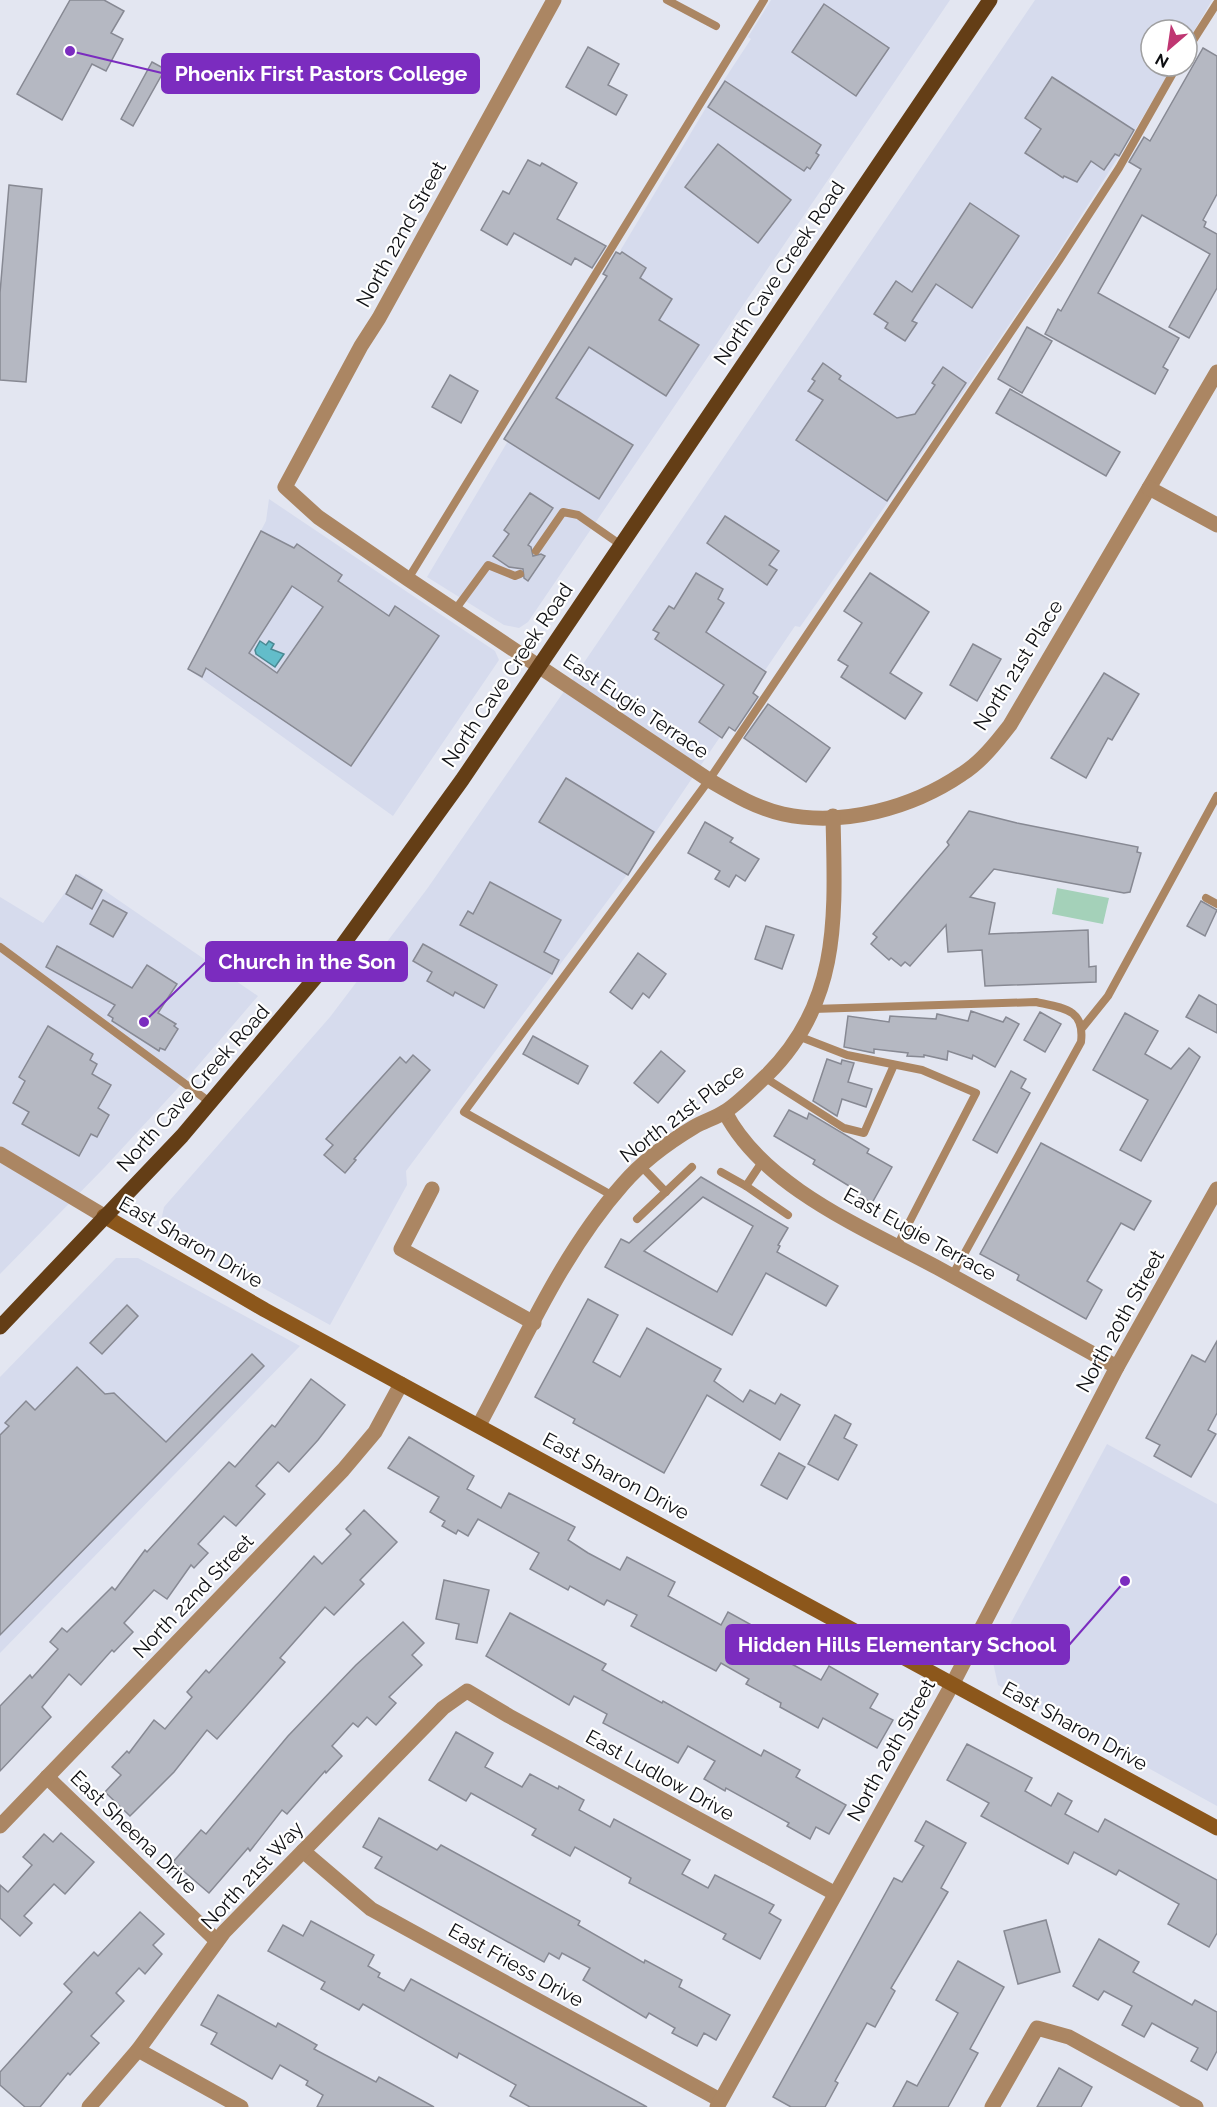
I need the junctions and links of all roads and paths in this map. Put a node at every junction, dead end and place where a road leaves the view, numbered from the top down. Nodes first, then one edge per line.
1 (554, 0) edge
2 (667, 0) edge
3 (764, 0) edge
4 (990, 0) edge
5 (1217, 3) edge
6 (716, 26) dead end
7 (1199, 31) edge
8 (1170, 78) edge
9 (1217, 372) edge
10 (285, 487) joint
11 (1149, 488) junction
12 (1217, 525) edge
13 (621, 545) junction
14 (536, 551) dead end
15 (520, 574) dead end
16 (408, 579) junction
17 (455, 610) junction
18 (539, 665) junction
19 (709, 780) junction
20 (1217, 796) edge
21 (833, 816) junction
22 (1206, 898) dead end
23 (1217, 904) edge
24 (0, 947) edge
25 (813, 1009) junction
26 (1083, 1027) junction
27 (798, 1036) junction
28 (894, 1065) junction
29 (764, 1077) junction
30 (211, 1103) junction
31 (725, 1112) junction
32 (0, 1154) edge
33 (762, 1162) junction
34 (642, 1167) junction
35 (692, 1167) dead end
36 (721, 1172) dead end
37 (746, 1186) junction
38 (432, 1189) dead end
39 (1217, 1189) edge
40 (666, 1192) junction
41 (613, 1196) junction
42 (788, 1215) dead end
43 (104, 1216) junction
44 (637, 1219) dead end
45 (897, 1246) junction
46 (952, 1276) junction
47 (534, 1323) junction
48 (0, 1327) edge
49 (1117, 1367) junction
50 (401, 1384) junction
51 (478, 1425) junction
52 (953, 1683) junction
53 (467, 1691) joint
54 (47, 1777) junction
55 (0, 1826) edge
56 (1217, 1828) edge
57 (303, 1851) junction
58 (834, 1893) junction
59 (218, 1941) junction
60 (138, 2050) junction
61 (718, 2103) edge
62 (89, 2107) edge
63 (241, 2107) edge
64 (992, 2107) edge
65 (1196, 2107) edge

1 - 10 street, North 22nd Street
2 - 6 lane
3 - 16 lane
4 - 13 main road, North Cave Creek Road
5 - 7 lane
8 - 19 lane
9 - 11 street, North 21st Place
10 - 16 street, East Eugie Terrace
11 - 12 street
11 - 21 street, North 21st Place
13 - 14 lane
13 - 18 main road, North Cave Creek Road
15 - 17 lane
16 - 17 street, East Eugie Terrace
17 - 18 street, East Eugie Terrace
18 - 19 street, East Eugie Terrace
18 - 30 main road, North Cave Creek Road
19 - 21 street, East Eugie Terrace
19 - 41 lane
20 - 26 lane
21 - 25 street, North 21st Place
22 - 23 lane
24 - 30 lane
25 - 26 lane
25 - 27 street, North 21st Place
26 - 46 lane
27 - 28 lane
27 - 29 street, North 21st Place
28 - 29 lane
28 - 45 lane
29 - 31 street, North 21st Place
30 - 43 main road, North Cave Creek Road
31 - 33 street, East Eugie Terrace
31 - 34 street, North 21st Place
32 - 43 street, East Sharon Drive
33 - 37 lane
33 - 45 street, East Eugie Terrace
34 - 40 lane
34 - 41 street, North 21st Place
35 - 40 lane
36 - 37 lane
37 - 42 lane
38 - 47 street
39 - 49 street, North 20th Street
40 - 44 lane
41 - 47 street, North 21st Place
43 - 48 main road, North Cave Creek Road
43 - 50 street, East Sharon Drive
45 - 46 street, East Eugie Terrace
46 - 49 street, East Eugie Terrace
47 - 51 street, North 21st Place
49 - 52 street, North 20th Street
50 - 51 street, East Sharon Drive
50 - 54 street, North 22nd Street
51 - 52 street, East Sharon Drive
52 - 56 street, East Sharon Drive
52 - 58 street, North 20th Street
53 - 57 street, North 21st Way
53 - 58 street, East Ludlow Drive
54 - 55 street, North 22nd Street
54 - 59 street, East Sheena Drive
57 - 59 street, North 21st Way
57 - 61 street, East Friess Drive
58 - 61 street, North 20th Street
59 - 60 street, North 21st Way
60 - 62 street, North 21st Way
60 - 63 street
64 - 65 street

